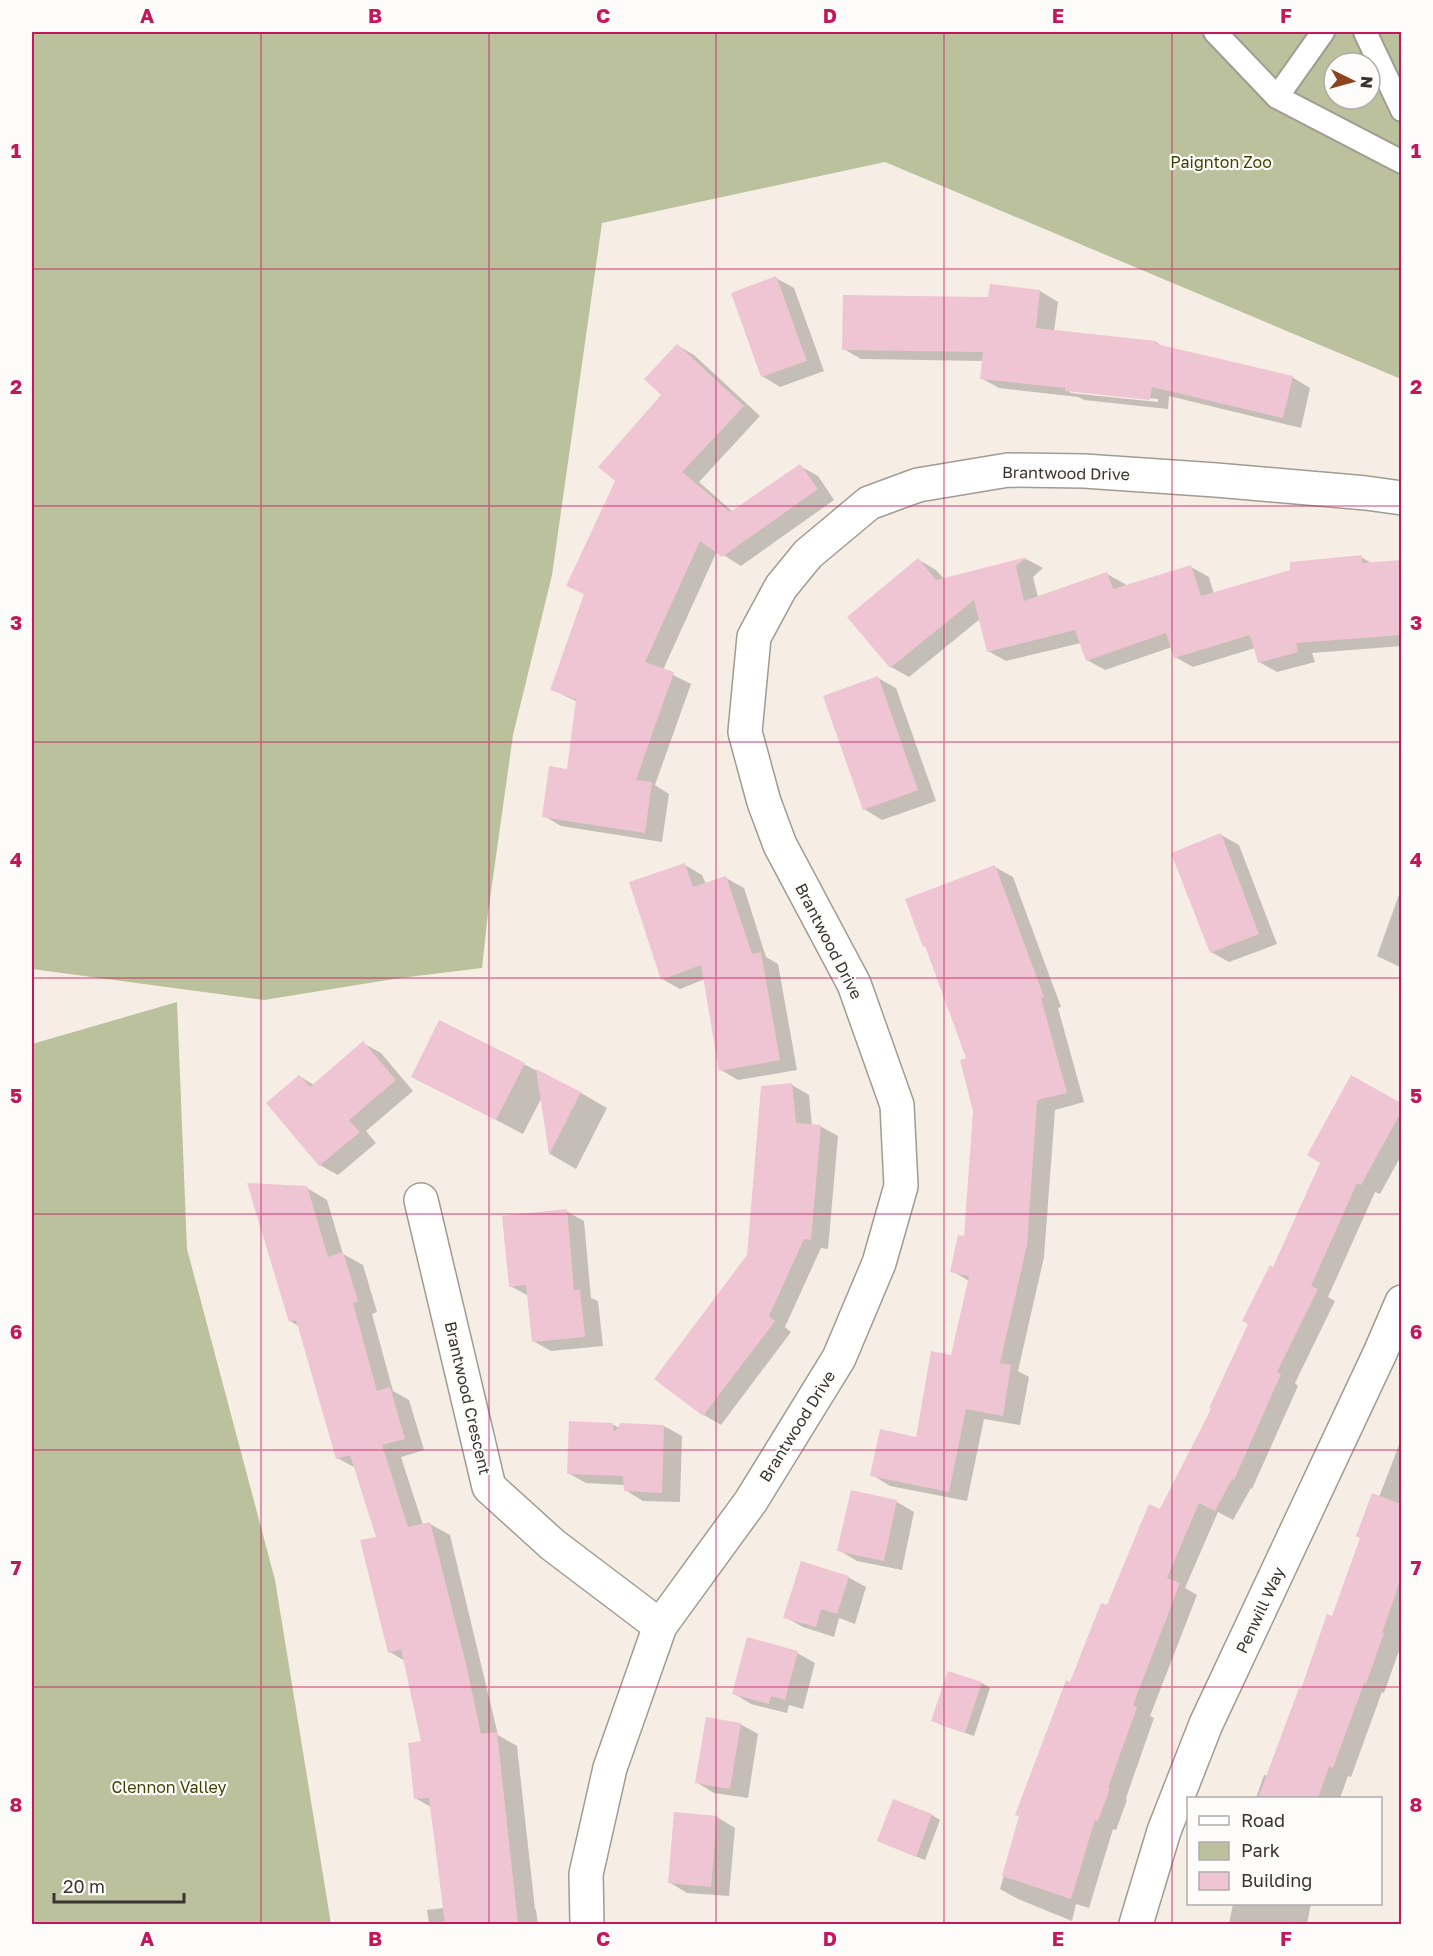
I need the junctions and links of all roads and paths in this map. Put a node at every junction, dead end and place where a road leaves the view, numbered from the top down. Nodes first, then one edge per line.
1 (1215, 32) edge
2 (1323, 32) edge
3 (1365, 32) edge
4 (1277, 97) junction
5 (1401, 110) edge
6 (1401, 162) edge
7 (1401, 498) edge
8 (421, 1200) dead end
9 (1401, 1302) edge
10 (660, 1626) junction
11 (587, 1924) edge
12 (1136, 1924) edge

1 - 4 lane
2 - 4 lane
3 - 5 lane
4 - 6 lane
7 - 10 street, Brantwood Drive
8 - 10 street, Brantwood Crescent
9 - 12 street, Penwill Way
10 - 11 street, Brantwood Drive

